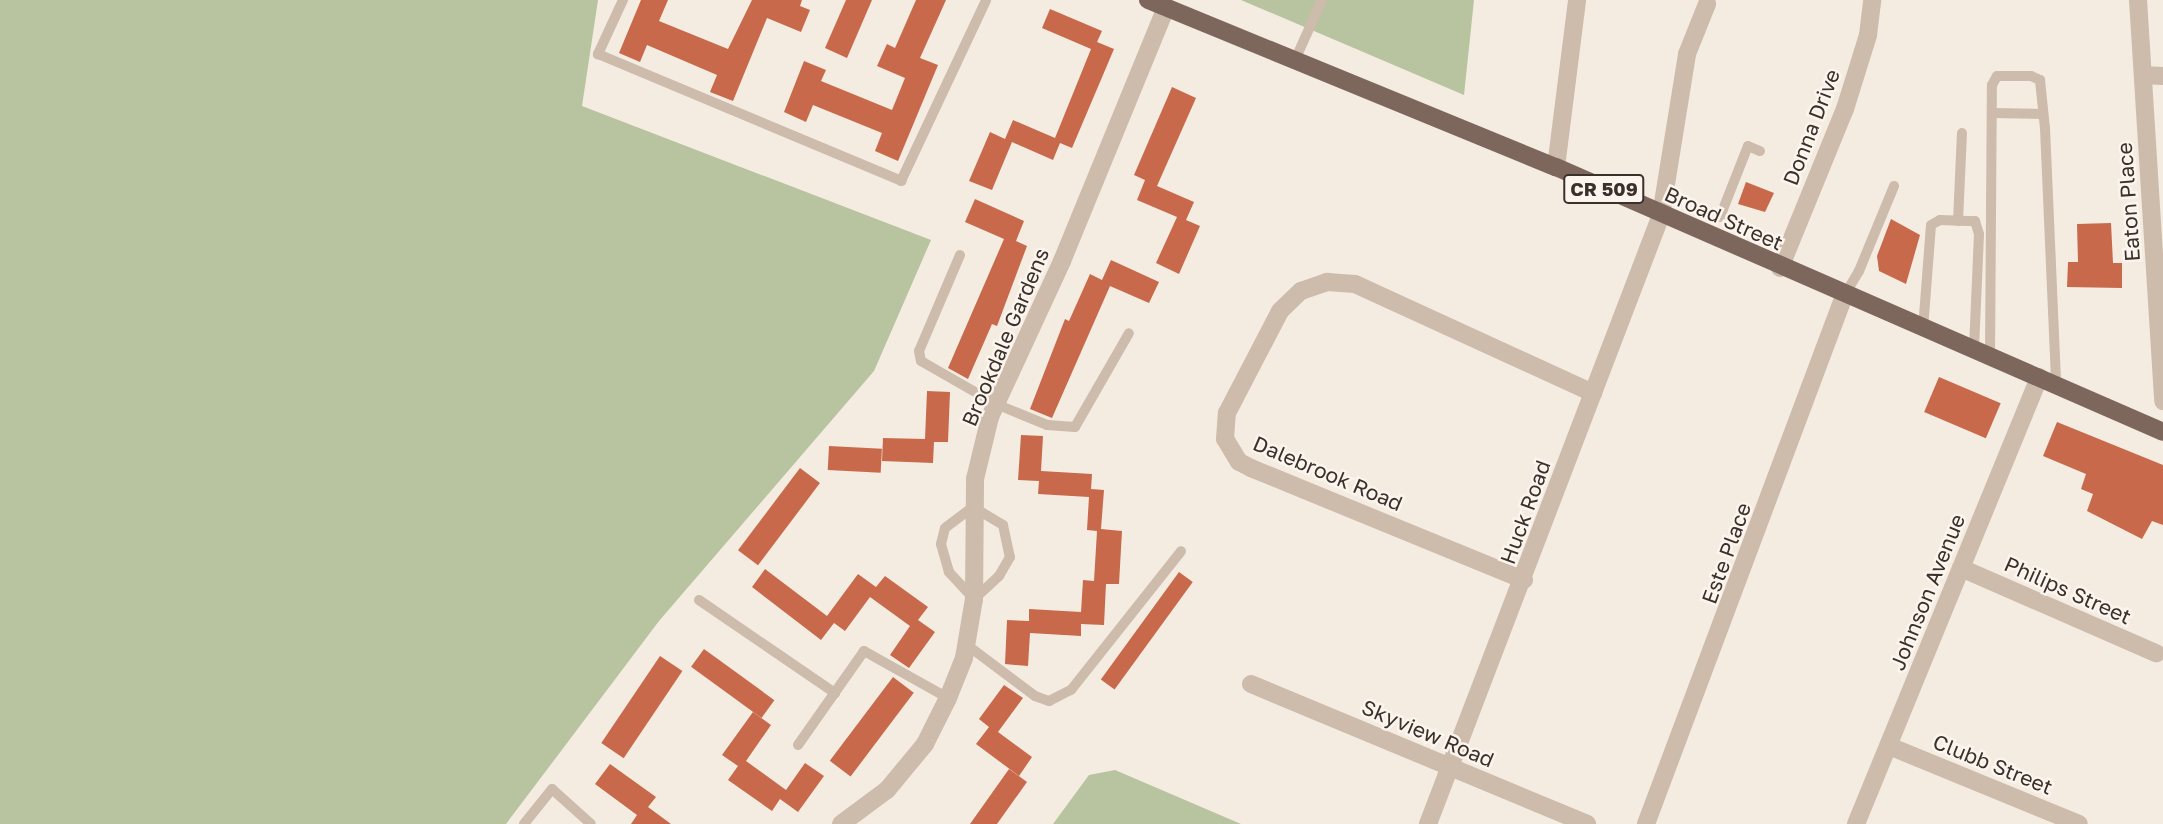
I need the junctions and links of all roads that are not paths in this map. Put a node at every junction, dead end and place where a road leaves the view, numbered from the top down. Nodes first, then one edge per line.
1 (623, 0) edge
2 (986, 0) edge
3 (1148, 0) edge
4 (1322, 0) edge
5 (1577, 0) edge
6 (1872, 0) edge
7 (2138, 0) edge
8 (1707, 4) dead end
9 (1167, 7) junction
10 (1295, 60) junction
11 (2143, 75) junction
12 (2163, 76) edge
13 (1992, 113) junction
14 (2043, 114) junction
15 (1962, 133) dead end
16 (1760, 151) dead end
17 (1556, 167) junction
18 (1894, 186) dead end
19 (1661, 215) junction
20 (1720, 217) dead end
21 (1958, 221) junction
22 (960, 255) dead end
23 (1780, 268) junction
24 (1844, 296) junction
25 (1923, 329) junction
26 (1129, 333) dead end
27 (2161, 351) edge
28 (1982, 354) junction
29 (2039, 377) junction
30 (2056, 385) junction
31 (1593, 393) junction
32 (2163, 401) edge
33 (996, 404) junction
34 (2163, 432) edge
35 (973, 508) junction
36 (1181, 551) dead end
37 (1961, 568) junction
38 (1524, 580) junction
39 (974, 599) junction
40 (699, 600) dead end
41 (967, 645) junction
42 (2156, 653) dead end
43 (1251, 684) dead end
44 (835, 693) junction
45 (948, 698) junction
46 (798, 745) dead end
47 (1889, 746) junction
48 (1450, 767) junction
49 (2075, 823) edge
50 (524, 824) edge
51 (591, 824) edge
52 (841, 824) edge
53 (1428, 824) edge
54 (1587, 824) edge
55 (1646, 824) edge
56 (1856, 824) edge

1 - 2 lane
3 - 9 main road, Broad Street / CR 509
4 - 10 lane
5 - 17 street
6 - 23 street, Donna Drive
7 - 11 street, Eaton Place
8 - 19 street, Huck Road
9 - 10 main road, Broad Street / CR 509
9 - 33 street, Brookdale Gardens
10 - 17 main road, Broad Street / CR 509
11 - 12 street
11 - 27 street, Eaton Place
13 - 14 lane
13 - 14 lane
13 - 28 lane
14 - 30 lane
15 - 21 lane
16 - 20 lane
17 - 19 main road, Broad Street / CR 509
18 - 24 lane
19 - 23 main road, Broad Street / CR 509
19 - 31 street, Huck Road
21 - 25 lane
21 - 28 lane
22 - 33 lane
23 - 24 main road, Broad Street / CR 509
24 - 25 main road, Broad Street / CR 509
24 - 55 street, Este Place
25 - 28 main road, Broad Street / CR 509
26 - 33 lane
27 - 32 street, Eaton Place
28 - 29 main road, Broad Street / CR 509
29 - 30 main road, Broad Street / CR 509
29 - 37 street, Johnson Avenue
30 - 34 main road, Broad Street / CR 509
31 - 38 street, Huck Road
31 - 38 street, Dalebrook Road
33 - 35 street, Brookdale Gardens
35 - 39 street, Brookdale Gardens
35 - 39 lane
35 - 39 lane
36 - 41 lane
37 - 42 street, Philips Street
37 - 47 street, Johnson Avenue
38 - 48 street, Huck Road
39 - 41 street, Brookdale Gardens
40 - 44 lane
41 - 45 street, Brookdale Gardens
43 - 48 street, Skyview Road
44 - 45 lane
44 - 46 lane
45 - 52 street, Brookdale Gardens
47 - 49 street, Clubb Street
47 - 56 street, Johnson Avenue
48 - 53 street, Huck Road
48 - 54 street, Skyview Road
50 - 51 lane

